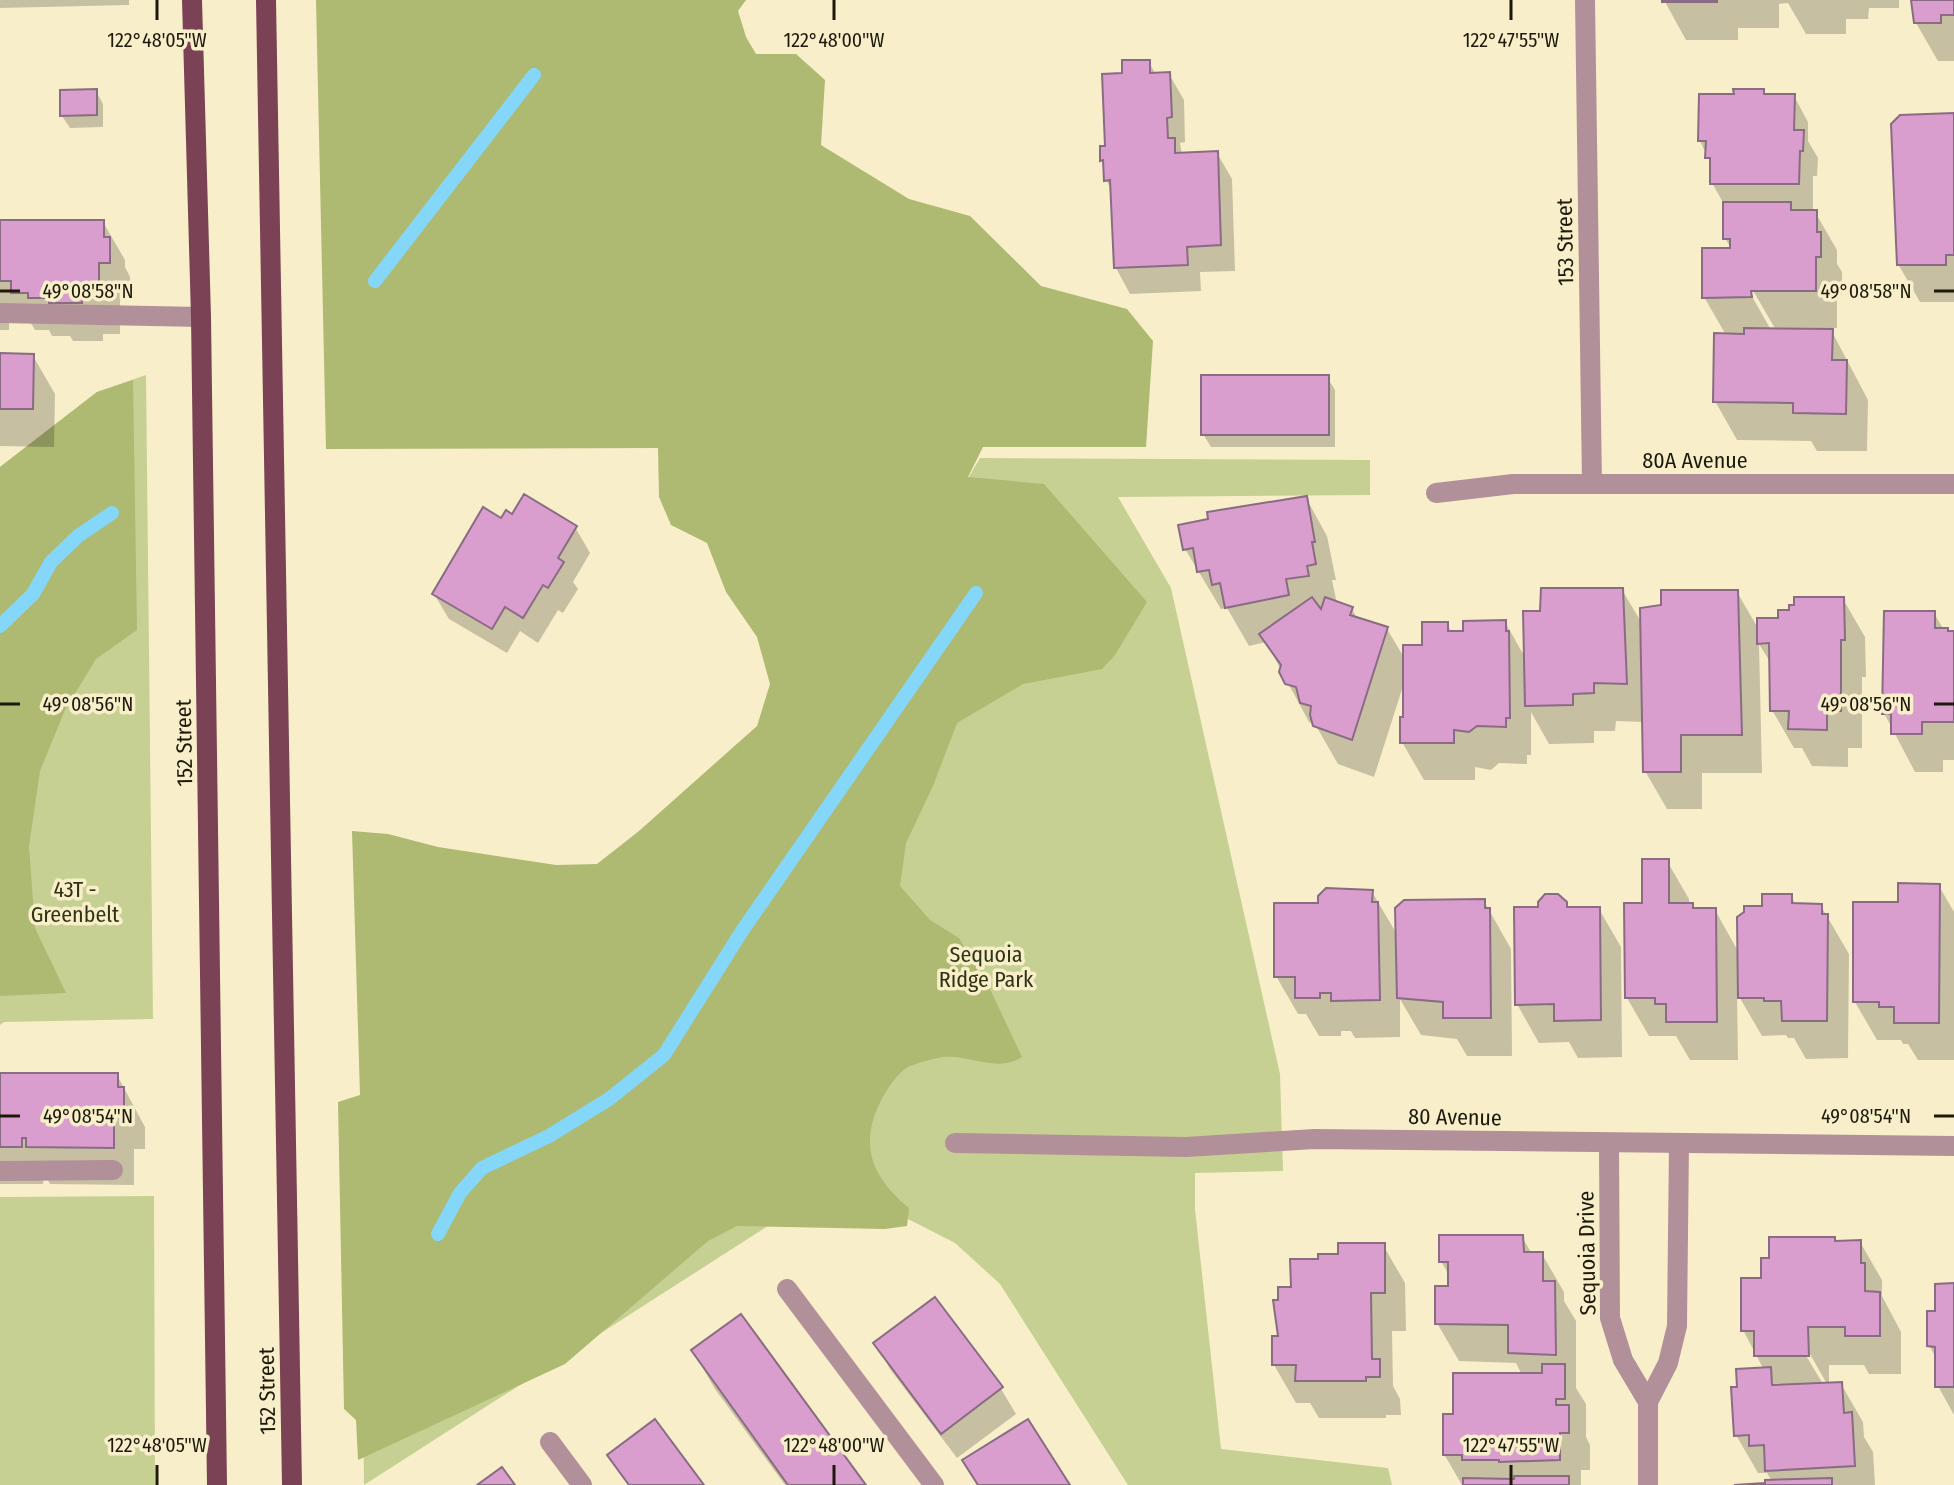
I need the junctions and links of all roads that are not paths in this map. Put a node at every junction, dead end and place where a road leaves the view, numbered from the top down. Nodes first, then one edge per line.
1 (192, 0) edge
2 (266, 0) edge
3 (1585, 0) edge
4 (0, 313) edge
5 (201, 317) junction
6 (1592, 484) junction
7 (1954, 484) edge
8 (1436, 493) dead end
9 (955, 1143) dead end
10 (1609, 1143) junction
11 (1679, 1143) junction
12 (1954, 1146) edge
13 (113, 1170) dead end
14 (0, 1171) edge
15 (787, 1289) dead end
16 (1648, 1402) junction
17 (550, 1442) dead end
18 (217, 1485) edge
19 (292, 1485) edge
20 (582, 1485) edge
21 (934, 1485) edge
22 (1648, 1485) edge

1 - 5 main road, 152 Street
2 - 19 main road, 152 Street
3 - 6 street, 153 Street
4 - 5 street
5 - 18 main road, 152 Street
6 - 7 street, 80A Avenue
6 - 8 street, 80A Avenue
9 - 10 street, 80 Avenue
10 - 11 street, 80 Avenue
10 - 16 street, Sequoia Drive
11 - 12 street, 80 Avenue
11 - 16 street
13 - 14 street
15 - 21 street
16 - 22 street
17 - 20 street

